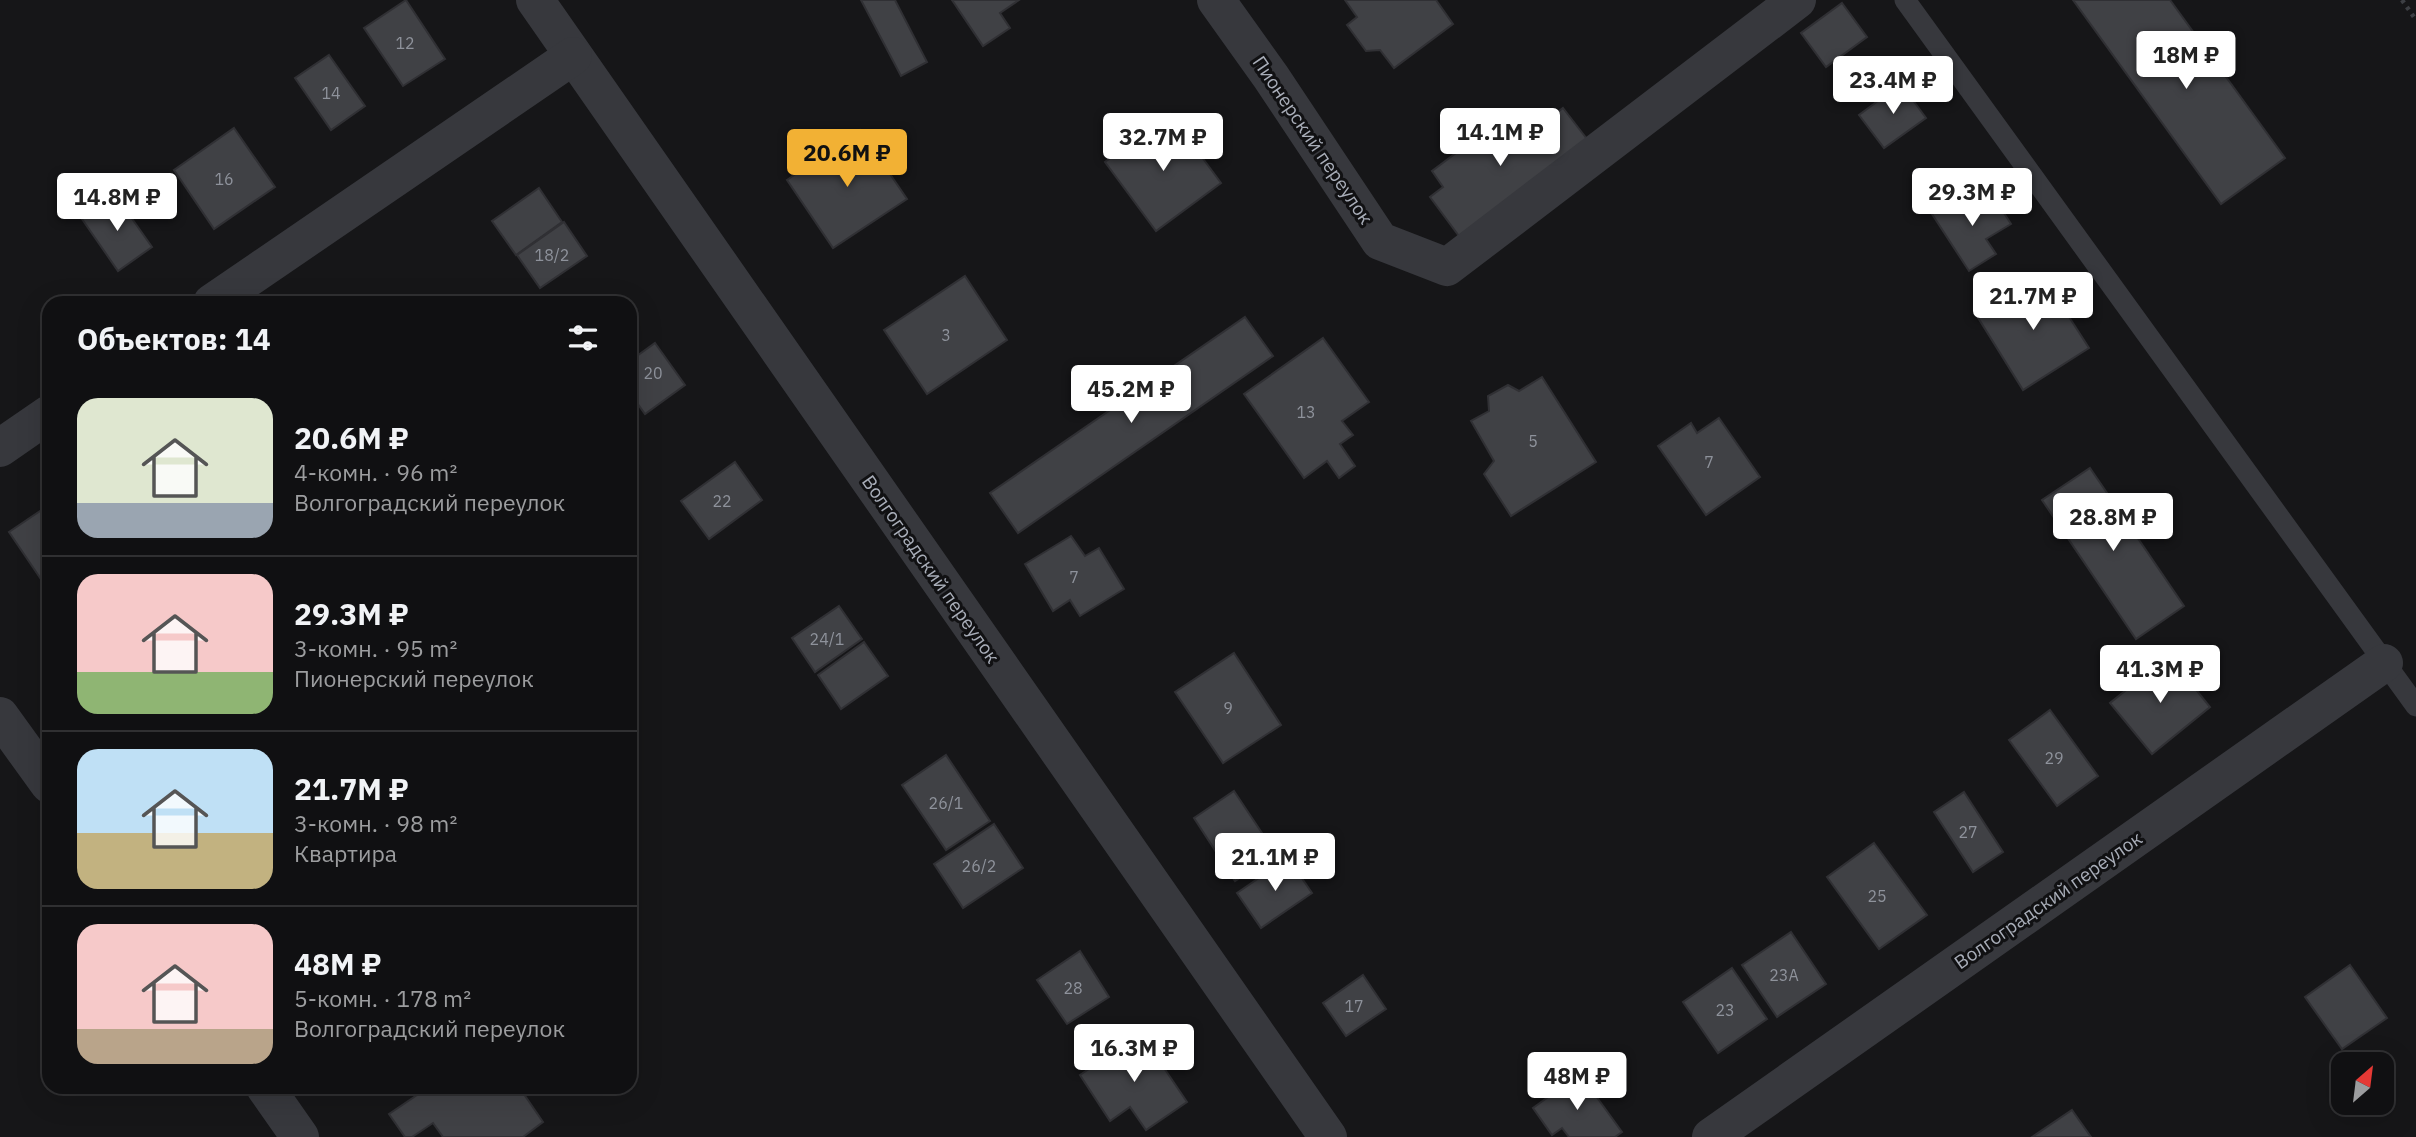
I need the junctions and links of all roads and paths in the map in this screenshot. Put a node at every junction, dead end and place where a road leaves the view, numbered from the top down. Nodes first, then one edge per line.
1 (535, 0) edge
2 (1216, 0) edge
3 (1797, 0) edge
4 (1905, 0) edge
5 (2402, 0) edge
6 (2416, 20) edge
7 (573, 56) junction
8 (222, 296) edge
9 (42, 419) edge
10 (0, 448) edge
11 (2384, 663) junction
12 (2416, 706) edge
13 (0, 716) edge
14 (42, 774) edge
15 (270, 1094) edge
16 (300, 1137) edge
17 (1328, 1137) edge
18 (1711, 1137) edge

1 - 7 street, Волгоградский переулок
2 - 3 street, Пионерский переулок
4 - 11 lane
5 - 6 path
7 - 8 street
7 - 17 street, Волгоградский переулок
9 - 10 street
11 - 12 lane
11 - 18 street, Волгоградский переулок
13 - 14 street
15 - 16 street

